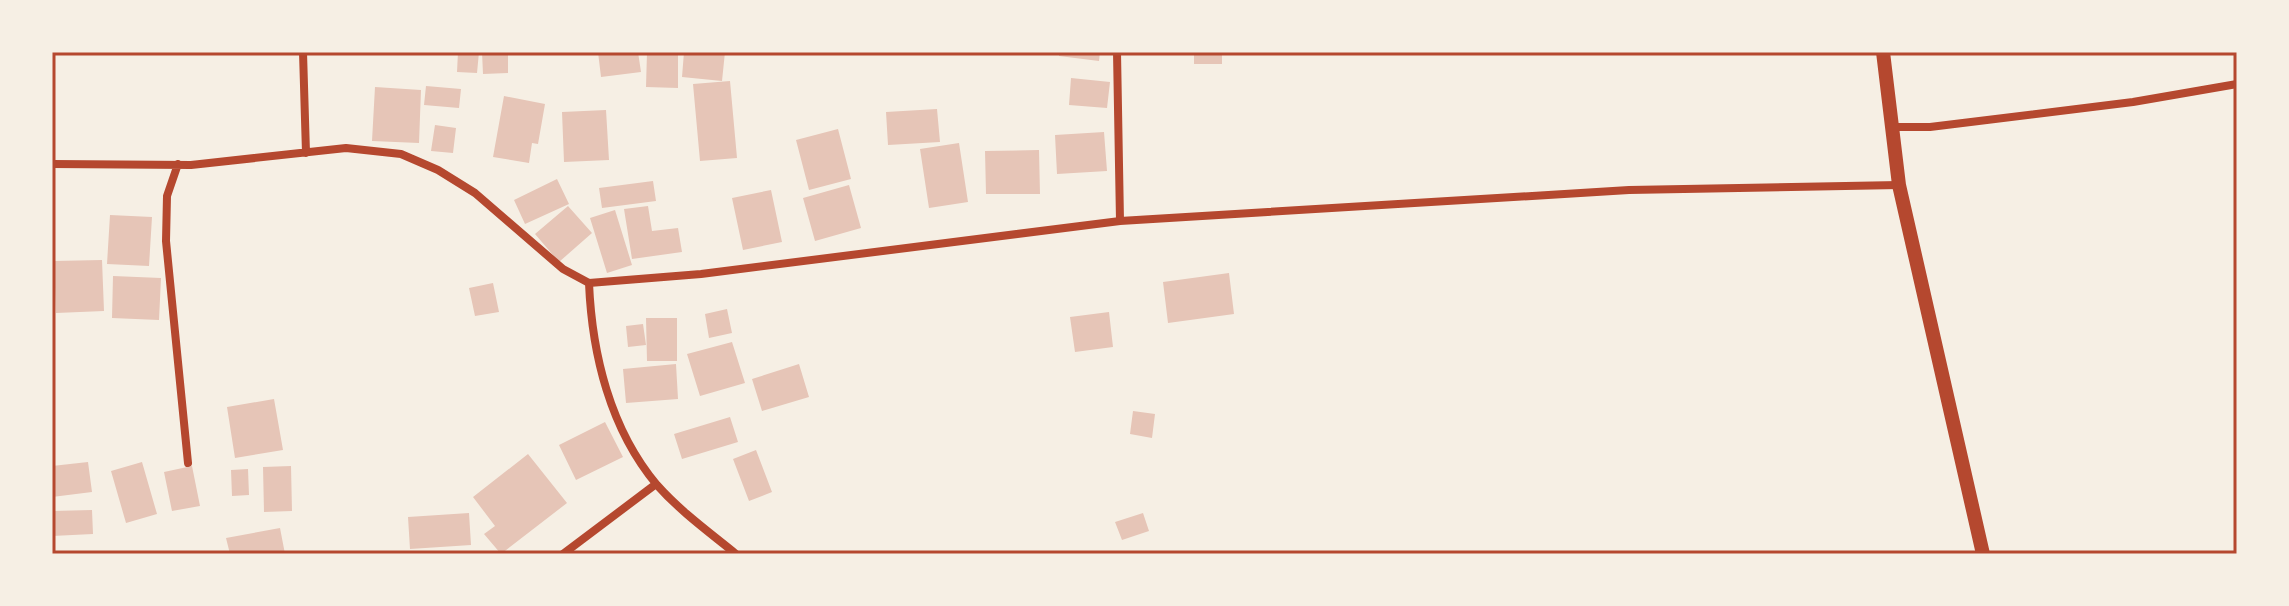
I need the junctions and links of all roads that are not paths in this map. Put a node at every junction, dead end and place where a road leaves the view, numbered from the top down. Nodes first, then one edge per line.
1 (303, 52) edge
2 (1117, 52) edge
3 (1883, 52) edge
4 (2237, 84) edge
5 (1892, 127) junction
6 (306, 153) junction
7 (52, 164) edge
8 (178, 164) junction
9 (1899, 185) junction
10 (1120, 221) junction
11 (589, 283) junction
12 (188, 463) dead end
13 (656, 484) junction
14 (563, 554) edge
15 (736, 554) edge
16 (1983, 554) edge

1 - 6 street
2 - 10 street
3 - 5 street
4 - 5 street
5 - 9 street
6 - 8 street
6 - 11 street
7 - 8 street
8 - 12 street
9 - 10 street
9 - 16 street
10 - 11 street
11 - 13 street
13 - 14 street
13 - 15 street

